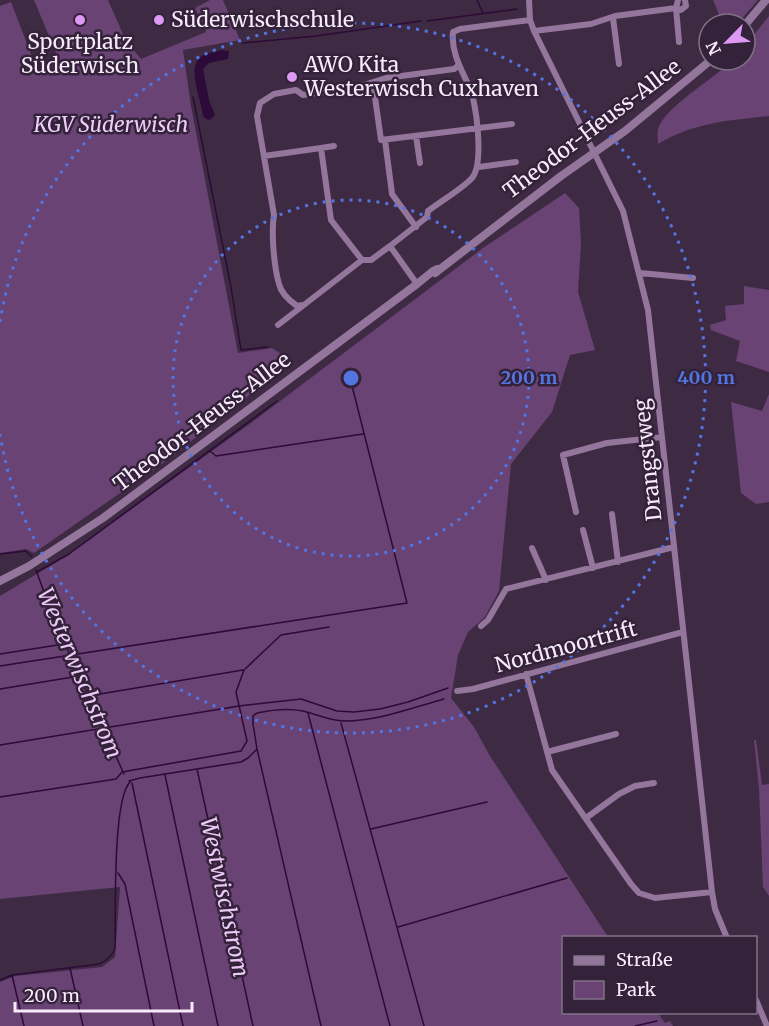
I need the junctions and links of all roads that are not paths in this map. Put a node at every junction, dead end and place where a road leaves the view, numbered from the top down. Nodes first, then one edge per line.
1 (529, 0) edge
2 (678, 0) edge
3 (685, 0) edge
4 (766, 0) edge
5 (676, 8) junction
6 (756, 12) edge
7 (613, 18) junction
8 (530, 20) junction
9 (534, 32) junction
10 (679, 42) dead end
11 (619, 64) dead end
12 (458, 66) junction
13 (697, 72) edge
14 (373, 83) junction
15 (512, 124) dead end
16 (477, 128) junction
17 (416, 135) junction
18 (385, 140) junction
19 (334, 146) dead end
20 (321, 148) junction
21 (595, 152) junction
22 (264, 156) junction
23 (516, 162) dead end
24 (420, 163) dead end
25 (478, 167) junction
26 (416, 227) junction
27 (390, 246) junction
28 (362, 260) junction
29 (640, 273) junction
30 (693, 278) dead end
31 (418, 284) junction
32 (303, 304) junction
33 (278, 325) dead end
34 (662, 437) junction
35 (576, 512) dead end
36 (612, 514) dead end
37 (583, 530) dead end
38 (674, 547) junction
39 (532, 548) dead end
40 (618, 562) junction
41 (592, 568) junction
42 (546, 580) junction
43 (0, 581) edge
44 (482, 626) dead end
45 (683, 632) junction
46 (526, 674) junction
47 (457, 691) dead end
48 (616, 734) dead end
49 (547, 752) junction
50 (654, 783) dead end
51 (586, 818) junction
52 (712, 892) junction
53 (725, 936) edge
54 (757, 1001) edge
55 (766, 1014) edge
56 (767, 1026) edge

1 - 8 street, Drangstweg
2 - 5 street
3 - 5 street
4 - 6 street
5 - 7 street
5 - 10 street
7 - 9 street
7 - 11 street
8 - 9 street, Drangstweg
8 - 12 street
9 - 21 street, Drangstweg
12 - 14 street
12 - 16 street
13 - 21 street, Theodor-Heuss-Allee
14 - 18 street
14 - 22 street
15 - 16 street
16 - 17 street
16 - 25 street
17 - 18 street
17 - 24 street
18 - 26 street
19 - 20 street
20 - 22 street
20 - 28 street
21 - 29 street, Drangstweg
21 - 31 street, Theodor-Heuss-Allee
22 - 32 street
23 - 25 street
25 - 26 street
26 - 27 street
27 - 28 street
27 - 31 street
28 - 32 street
29 - 30 street
29 - 34 street, Drangstweg
31 - 43 street, Theodor-Heuss-Allee
32 - 33 street
34 - 35 street
34 - 38 street, Drangstweg
36 - 40 street
37 - 41 street
38 - 40 street
38 - 45 street, Drangstweg
39 - 42 street
40 - 41 street
41 - 42 street
42 - 44 street
45 - 46 street, Nordmoortrift
45 - 52 street, Drangstweg
46 - 47 street, Nordmoortrift
46 - 49 street
48 - 49 street
49 - 51 street
50 - 51 street
51 - 52 street
52 - 53 street, Drangstweg
54 - 55 street
55 - 56 street

